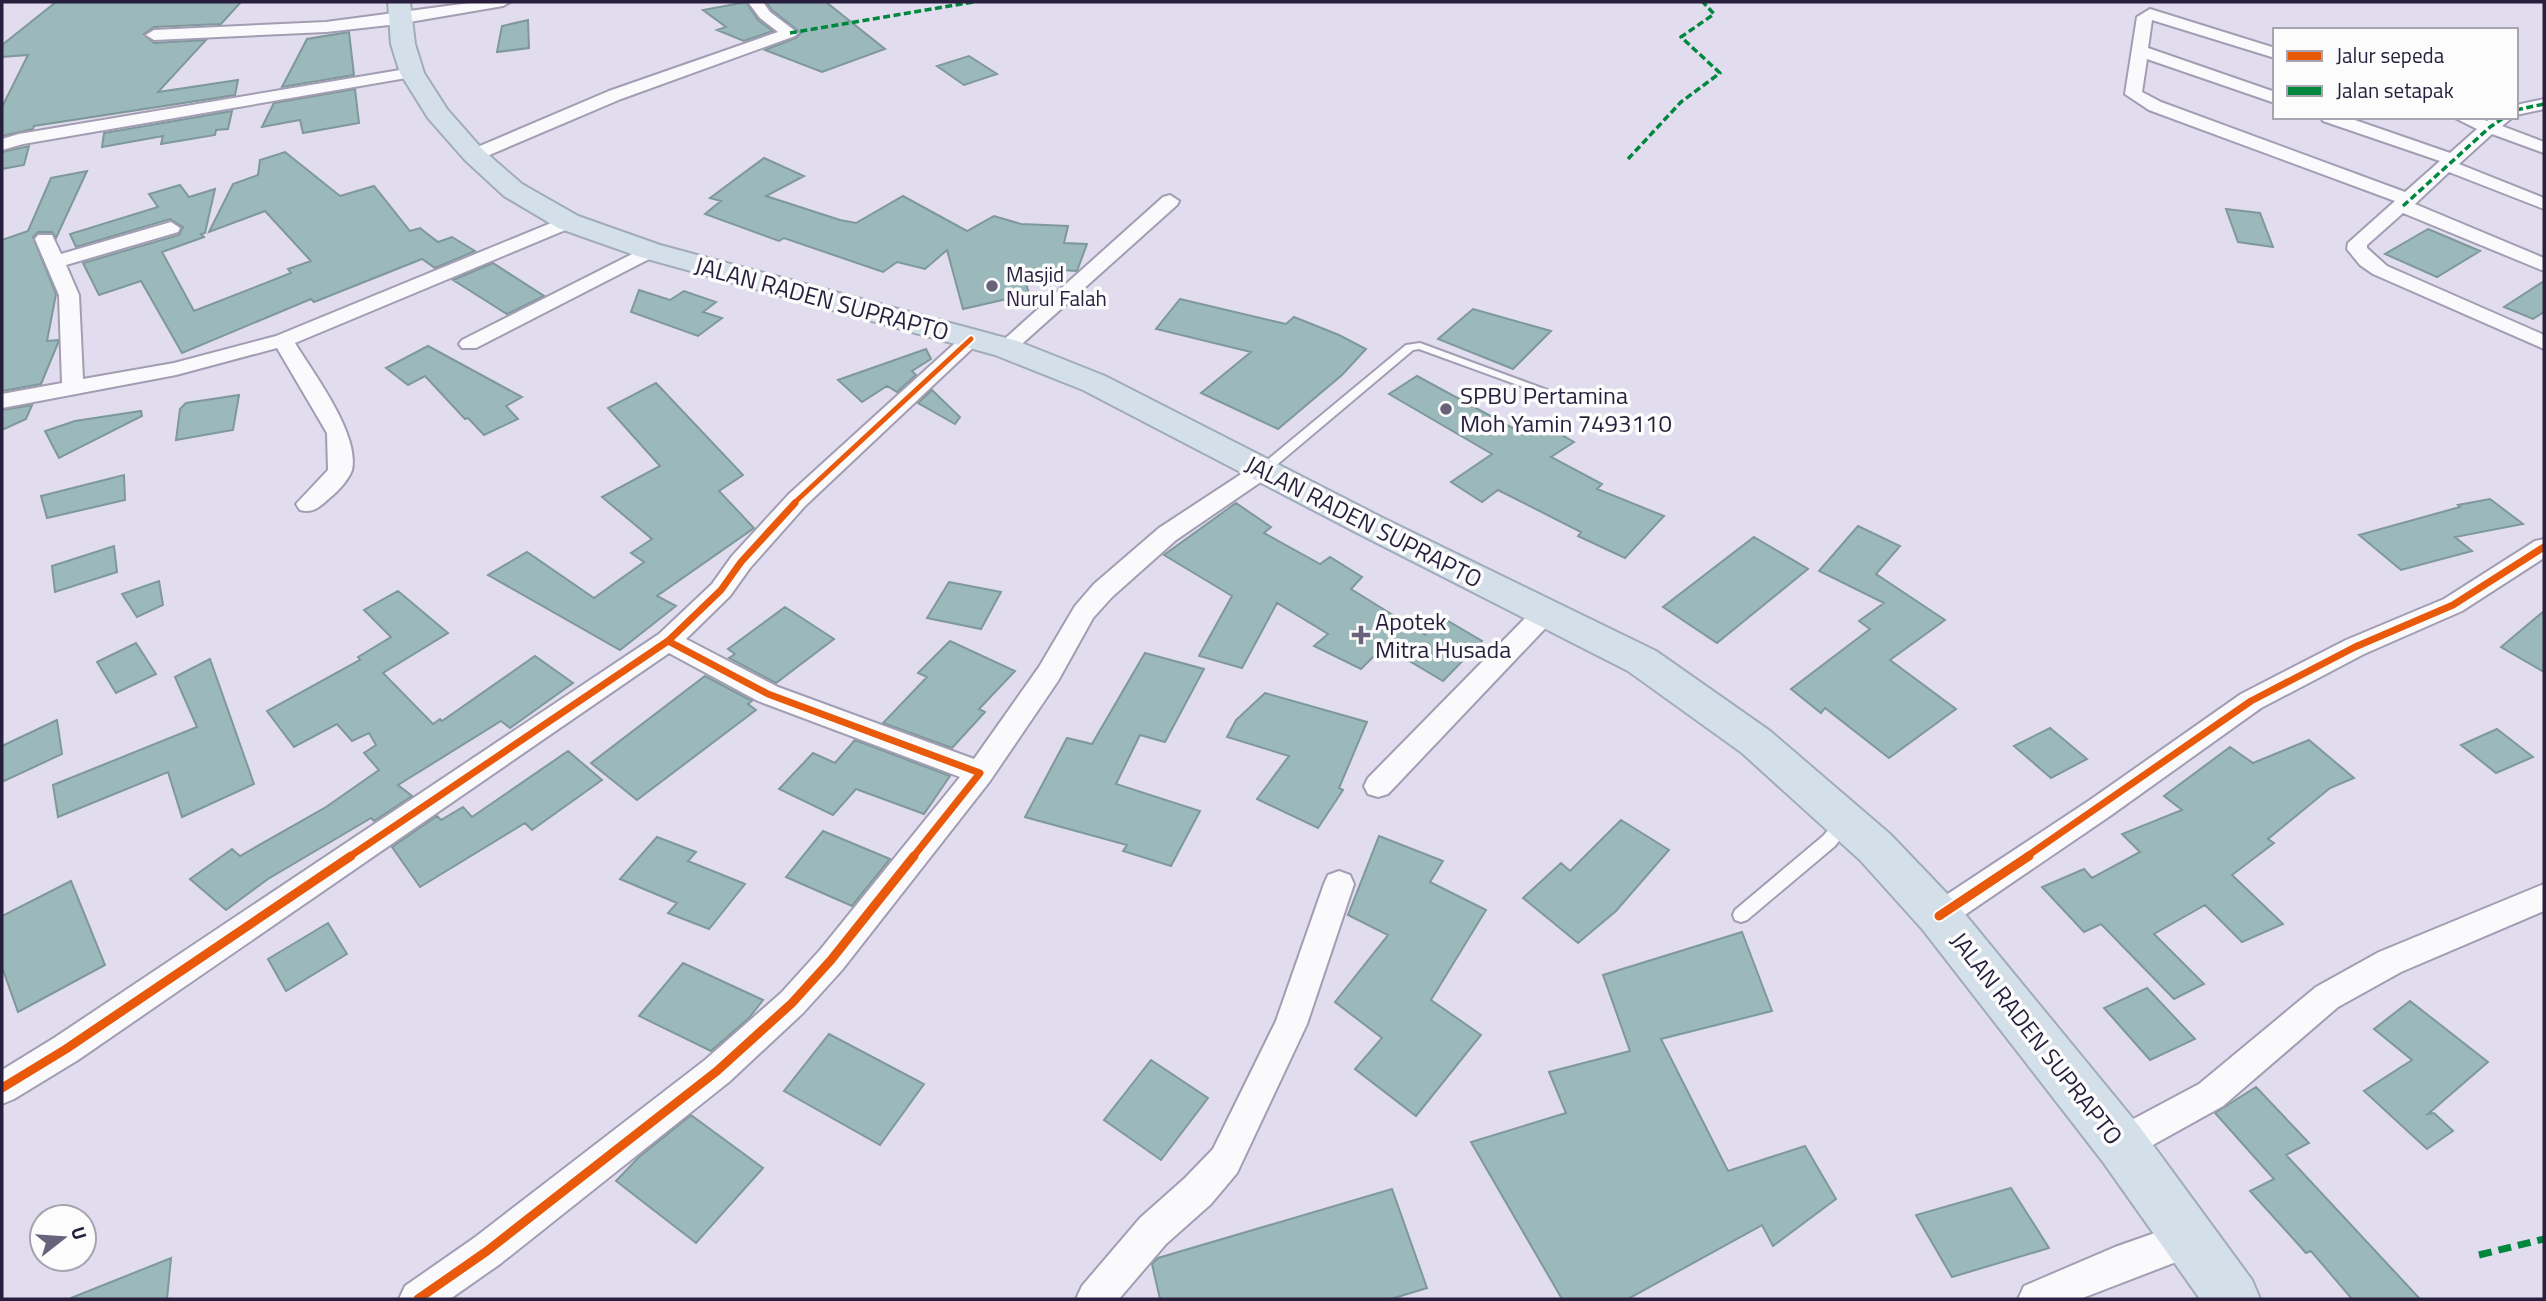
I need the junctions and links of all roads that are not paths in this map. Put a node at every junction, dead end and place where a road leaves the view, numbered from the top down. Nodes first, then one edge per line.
1 (503, 2) edge
2 (755, 2) edge
3 (398, 10) edge
4 (154, 35) dead end
5 (2140, 51) junction
6 (2273, 52) edge
7 (412, 73) junction
8 (2273, 97) edge
9 (2544, 104) edge
10 (2518, 110) edge
11 (2334, 119) edge
12 (2475, 119) edge
13 (2497, 122) edge
14 (4, 125) dead end
15 (10, 142) edge
16 (2544, 148) edge
17 (474, 155) junction
18 (2450, 163) junction
19 (1170, 201) dead end
20 (2406, 203) junction
21 (2544, 204) edge
22 (568, 222) junction
23 (171, 228) dead end
24 (45, 239) dead end
25 (650, 251) junction
26 (55, 262) junction
27 (2544, 265) edge
28 (971, 339) junction
29 (2542, 339) edge
30 (283, 340) junction
31 (469, 344) dead end
32 (1006, 348) junction
33 (73, 388) junction
34 (1541, 390) dead end
35 (2, 401) edge
36 (1263, 470) junction
37 (308, 504) dead end
38 (2544, 547) edge
39 (1546, 612) junction
40 (668, 640) junction
41 (980, 773) junction
42 (1378, 786) dead end
43 (1846, 821) junction
44 (1339, 884) dead end
45 (2544, 897) edge
46 (1741, 915) dead end
47 (1940, 916) junction
48 (2, 1088) edge
49 (2121, 1144) junction
50 (2189, 1239) junction
51 (418, 1299) edge
52 (1095, 1299) edge
53 (2037, 1299) edge
54 (2233, 1299) edge

1 - 3 street
2 - 17 street
3 - 4 street
3 - 7 highway, JALAN RADEN SUPRAPTO
5 - 6 street
5 - 8 street
5 - 20 street
7 - 15 street
7 - 17 highway, JALAN RADEN SUPRAPTO
9 - 10 street
11 - 18 street
12 - 13 street
13 - 16 street
13 - 18 street
14 - 15 street
17 - 22 highway, JALAN RADEN SUPRAPTO
18 - 20 street
18 - 21 street
19 - 32 street
20 - 27 street
20 - 29 street
22 - 25 highway, JALAN RADEN SUPRAPTO
22 - 30 street
23 - 26 street
24 - 26 street
25 - 28 highway, JALAN RADEN SUPRAPTO
25 - 31 street
26 - 33 street
28 - 32 highway, JALAN RADEN SUPRAPTO
28 - 40 street
30 - 33 street
30 - 37 street
32 - 36 highway, JALAN RADEN SUPRAPTO
33 - 35 street
34 - 36 lane
36 - 39 highway, JALAN RADEN SUPRAPTO
36 - 41 street
38 - 47 street
39 - 42 street
39 - 43 highway, JALAN RADEN SUPRAPTO
40 - 41 street
40 - 48 street
41 - 51 street
43 - 46 lane
43 - 47 highway, JALAN RADEN SUPRAPTO
44 - 52 street
45 - 49 street
47 - 49 highway, JALAN RADEN SUPRAPTO
49 - 50 highway, JALAN RADEN SUPRAPTO
50 - 53 street
50 - 54 highway, JALAN RADEN SUPRAPTO

